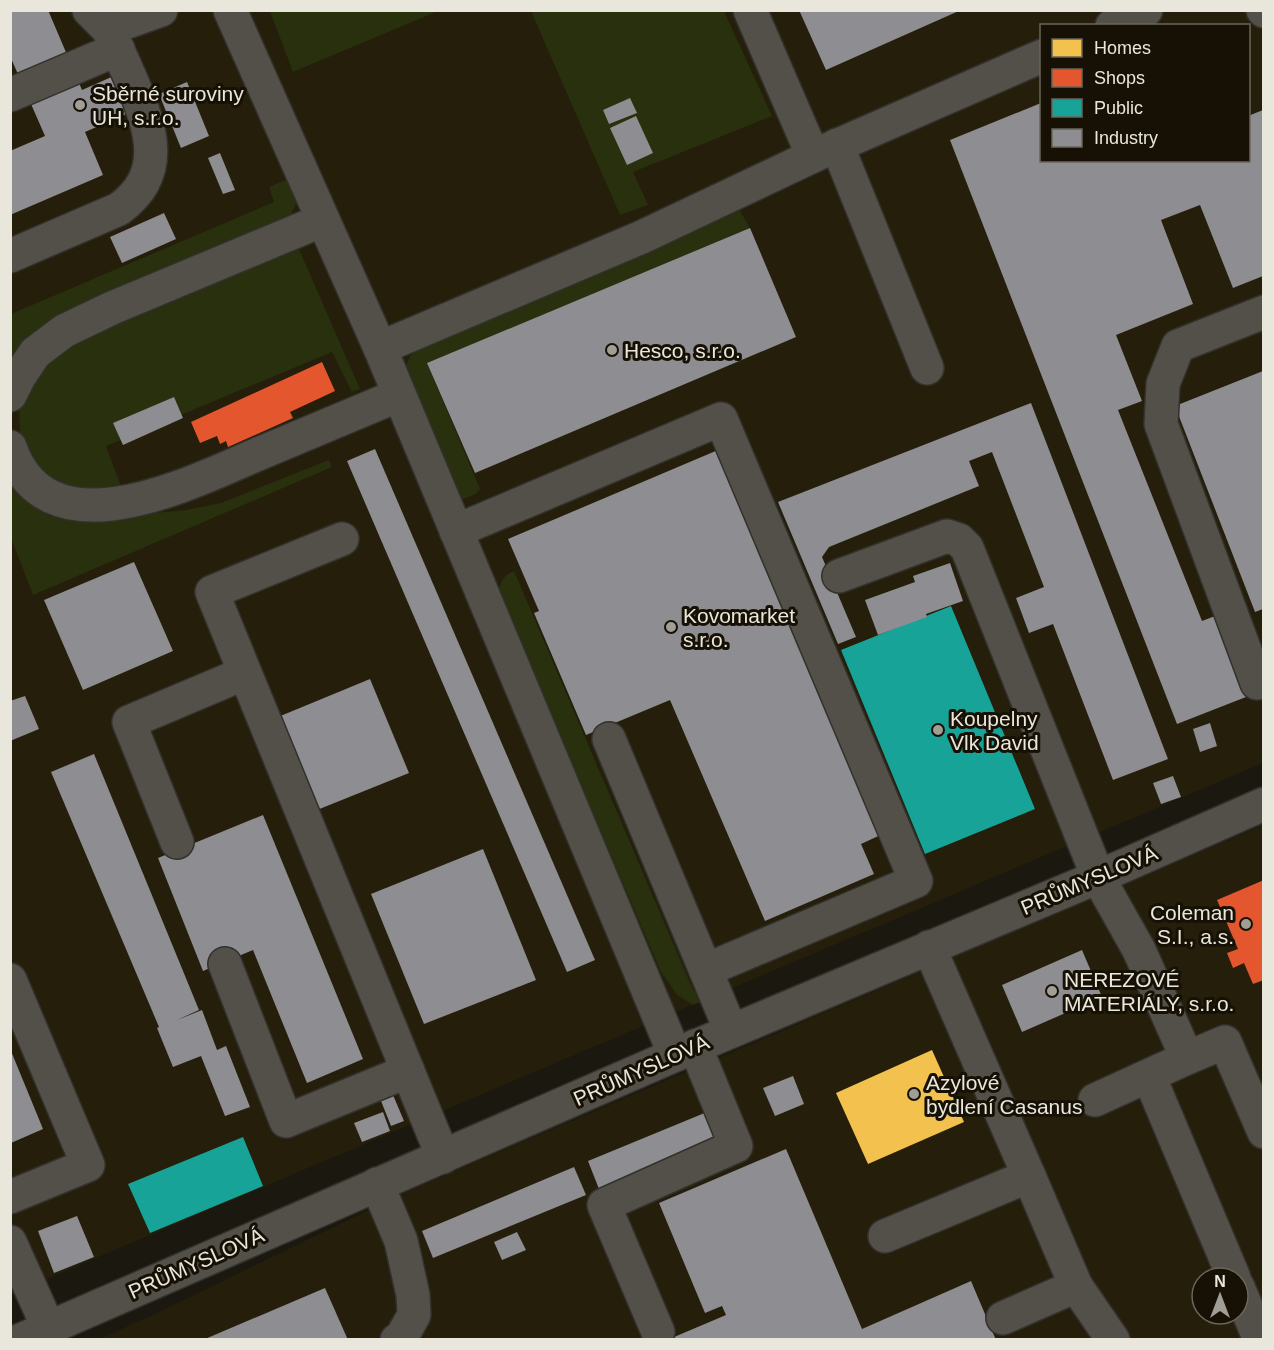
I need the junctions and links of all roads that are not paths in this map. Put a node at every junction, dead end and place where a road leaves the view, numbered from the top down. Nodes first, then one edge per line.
1 (161, 10) edge
2 (750, 10) edge
3 (1146, 10) edge
4 (229, 12) edge
5 (1116, 24) edge
6 (105, 30) edge
7 (1040, 56) edge
8 (10, 95) edge
9 (825, 151) junction
10 (323, 220) junction
11 (10, 256) edge
12 (1263, 312) edge
13 (380, 348) junction
14 (927, 368) dead end
15 (10, 395) edge
16 (399, 395) junction
17 (10, 447) edge
18 (456, 531) junction
19 (342, 539) dead end
20 (839, 576) dead end
21 (245, 674) junction
22 (1257, 683) dead end
23 (609, 739) dead end
24 (1263, 804) edge
25 (177, 843) dead end
26 (1098, 878) junction
27 (929, 947) junction
28 (225, 964) dead end
29 (706, 970) junction
30 (10, 980) edge
31 (731, 1031) junction
32 (685, 1050) junction
33 (1187, 1058) junction
34 (408, 1071) junction
35 (1149, 1076) junction
36 (1095, 1100) dead end
37 (1263, 1132) edge
38 (443, 1157) junction
39 (1029, 1176) junction
40 (377, 1184) junction
41 (10, 1197) edge
42 (885, 1236) dead end
43 (10, 1242) edge
44 (1229, 1266) edge
45 (1076, 1286) junction
46 (1250, 1316) edge
47 (1004, 1318) dead end
48 (658, 1332) dead end
49 (34, 1334) edge
50 (397, 1340) edge
51 (1113, 1340) edge
52 (1260, 1340) edge

1 - 6 street
2 - 9 street
3 - 5 street
4 - 10 street
6 - 8 street
6 - 11 street
7 - 9 street
9 - 13 street
9 - 14 street
10 - 13 street
10 - 15 street
12 - 22 street
13 - 16 street
16 - 17 street
16 - 18 street
18 - 29 street
18 - 32 street
19 - 21 street
20 - 26 street
21 - 25 street
21 - 34 street
23 - 29 street
24 - 26 street, PRŮMYSLOVÁ
26 - 27 street, PRŮMYSLOVÁ
26 - 33 street
27 - 31 street, PRŮMYSLOVÁ
27 - 39 street
28 - 34 street
29 - 31 street
30 - 41 street
31 - 32 street, PRŮMYSLOVÁ
32 - 38 street, PRŮMYSLOVÁ
32 - 48 street
33 - 35 street
33 - 37 street
34 - 38 street
35 - 36 street
35 - 44 street
38 - 40 street, PRŮMYSLOVÁ
39 - 42 street
39 - 45 street
40 - 49 street, PRŮMYSLOVÁ
40 - 50 street
43 - 49 street
45 - 47 street
45 - 51 street
46 - 52 street

